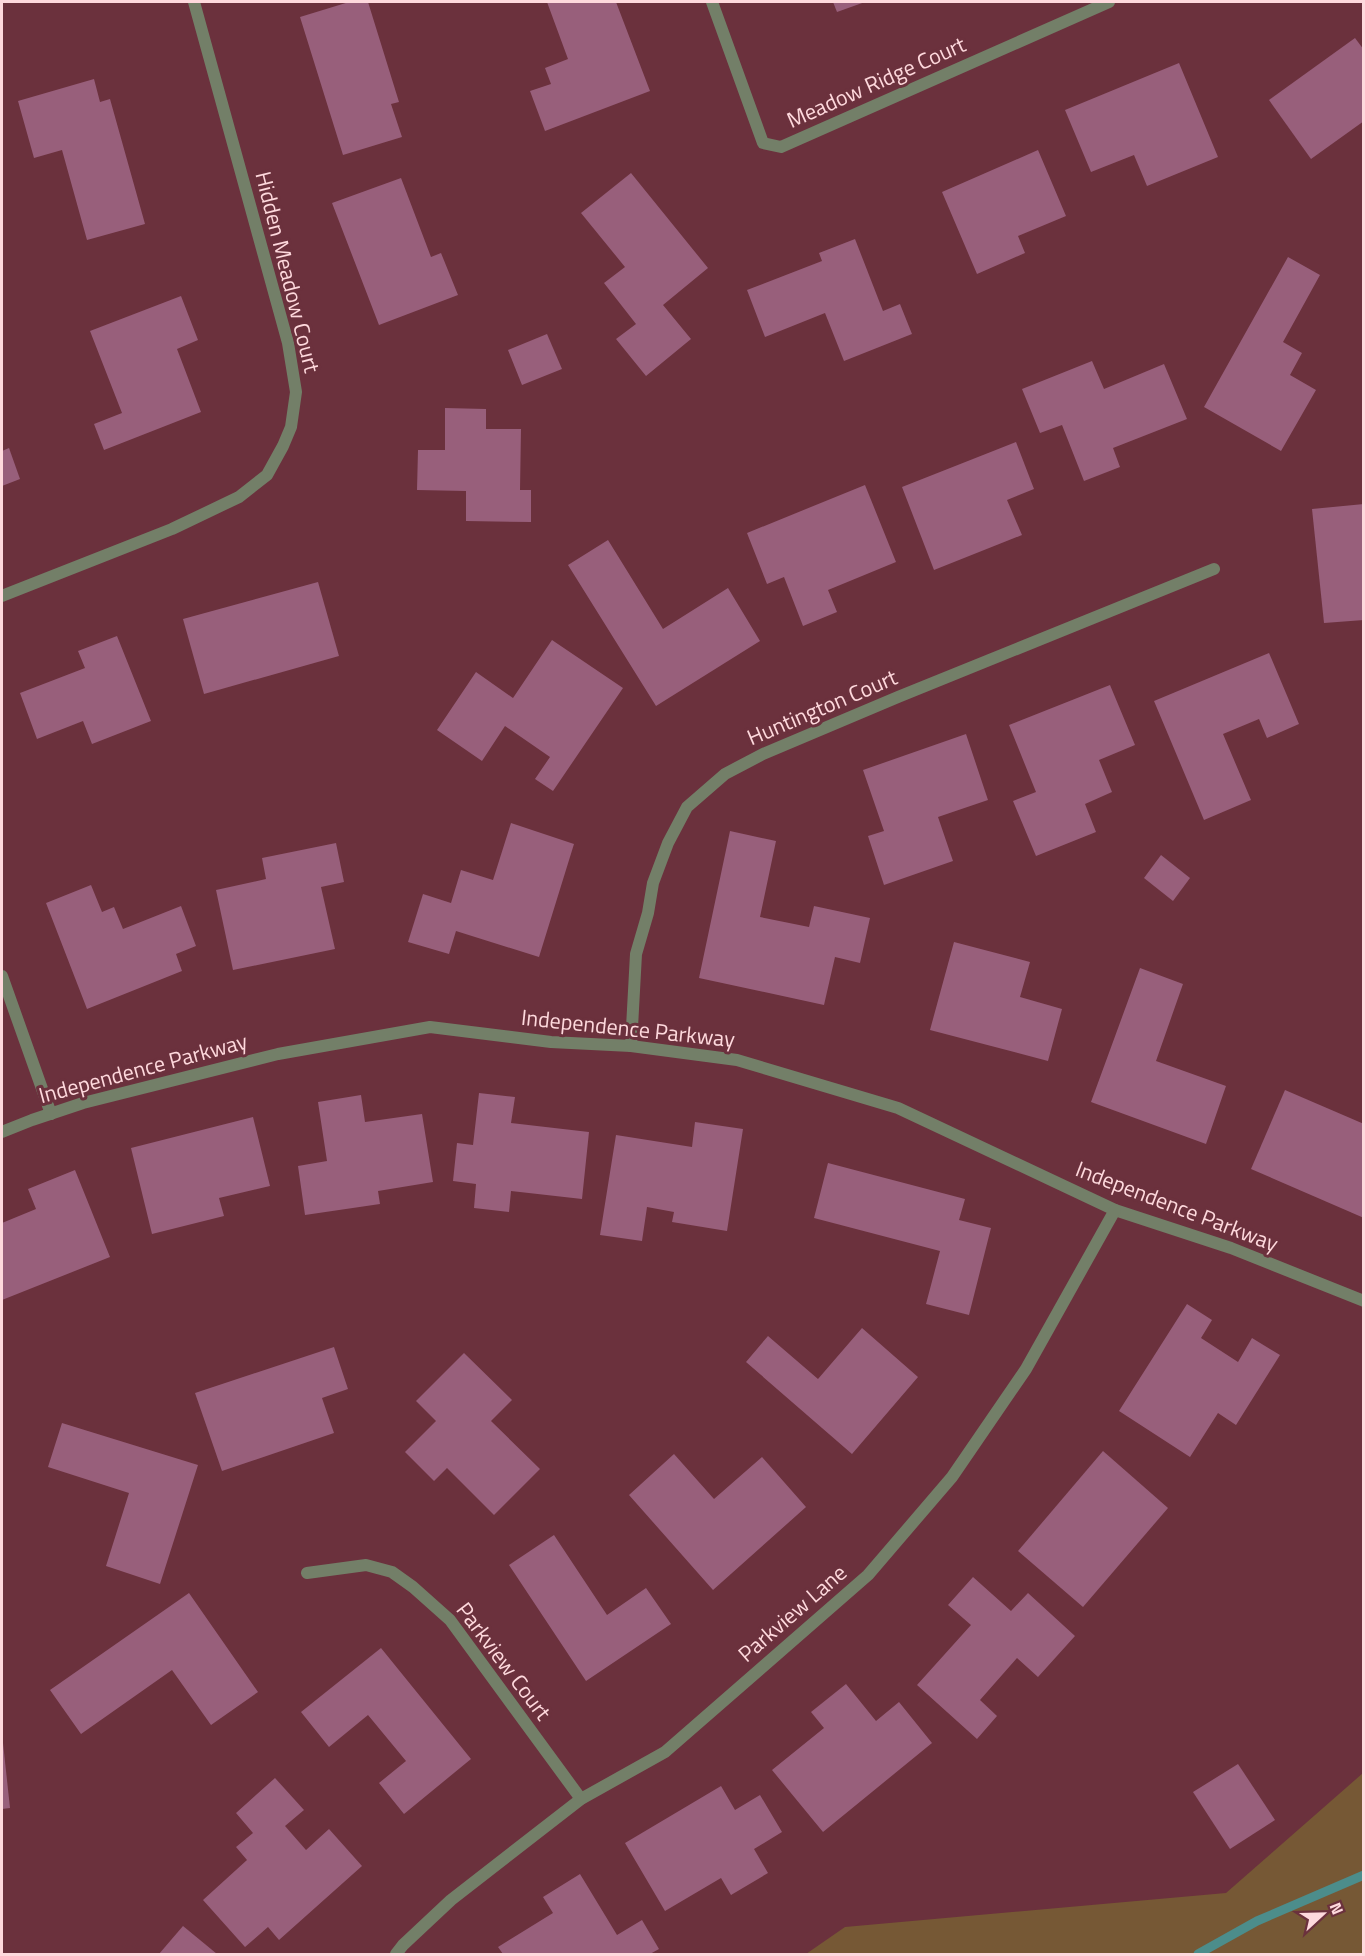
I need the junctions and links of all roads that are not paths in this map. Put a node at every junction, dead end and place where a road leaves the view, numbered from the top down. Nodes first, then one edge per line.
1 (194, 2) edge
2 (712, 2) edge
3 (1110, 2) edge
4 (1214, 569) dead end
5 (2, 596) edge
6 (2, 976) edge
7 (631, 1046) junction
8 (51, 1114) junction
9 (2, 1132) edge
10 (1115, 1210) junction
11 (1364, 1301) edge
12 (307, 1573) dead end
13 (581, 1799) junction
14 (396, 1954) edge

1 - 5 street, Hidden Meadow Court
2 - 3 street, Meadow Ridge Court
4 - 7 street, Huntington Court
6 - 8 street
7 - 8 street, Independence Parkway
7 - 10 street, Independence Parkway
8 - 9 street, Independence Parkway
10 - 11 street, Independence Parkway
10 - 13 street, Parkview Lane
12 - 13 street, Parkview Court
13 - 14 street, Parkview Lane

